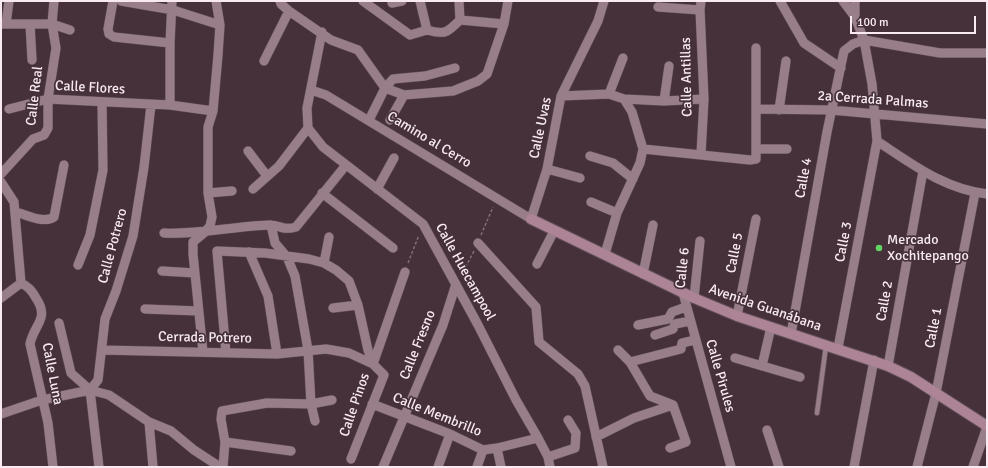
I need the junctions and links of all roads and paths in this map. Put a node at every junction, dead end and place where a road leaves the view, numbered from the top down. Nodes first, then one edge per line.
1 (9, 1) edge
2 (54, 1) edge
3 (113, 1) edge
4 (120, 1) edge
5 (216, 1) edge
6 (280, 1) edge
7 (363, 1) edge
8 (402, 1) edge
9 (420, 1) edge
10 (459, 1) edge
11 (508, 1) edge
12 (604, 1) edge
13 (780, 1) edge
14 (843, 1) edge
15 (855, 1) edge
16 (392, 3) dead end
17 (700, 5) edge
18 (172, 6) edge
19 (658, 7) dead end
20 (289, 11) junction
21 (855, 17) junction
22 (460, 20) junction
23 (4, 24) edge
24 (30, 24) junction
25 (52, 24) junction
26 (504, 24) junction
27 (220, 25) junction
28 (70, 30) dead end
29 (427, 30) junction
30 (322, 32) junction
31 (864, 40) junction
32 (170, 43) junction
33 (756, 48) dead end
34 (987, 53) edge
35 (623, 58) dead end
36 (32, 60) dead end
37 (264, 61) dead end
38 (786, 61) dead end
39 (669, 66) dead end
40 (454, 68) dead end
41 (841, 68) junction
42 (385, 88) junction
43 (311, 90) junction
44 (609, 94) junction
45 (404, 95) junction
46 (561, 96) junction
47 (48, 99) junction
48 (624, 99) junction
49 (704, 100) junction
50 (664, 101) junction
51 (102, 102) junction
52 (151, 105) junction
53 (170, 105) junction
54 (9, 109) dead end
55 (756, 109) junction
56 (780, 110) junction
57 (831, 110) junction
58 (213, 111) junction
59 (875, 113) junction
60 (369, 120) junction
61 (390, 120) dead end
62 (987, 124) edge
63 (308, 128) junction
64 (877, 141) junction
65 (643, 149) junction
66 (757, 149) junction
67 (787, 149) dead end
68 (248, 151) dead end
69 (701, 154) junction
70 (590, 156) dead end
71 (394, 158) dead end
72 (64, 164) dead end
73 (346, 165) junction
74 (547, 169) junction
75 (922, 171) junction
76 (1, 174) edge
77 (267, 176) junction
78 (580, 178) dead end
79 (633, 179) junction
80 (1, 182) edge
81 (253, 189) dead end
82 (377, 189) junction
83 (232, 191) dead end
84 (208, 193) junction
85 (322, 193) junction
86 (975, 193) junction
87 (987, 194) edge
88 (591, 202) dead end
89 (16, 212) junction
90 (618, 213) junction
91 (531, 219) junction
92 (756, 219) dead end
93 (423, 224) junction
94 (271, 225) junction
95 (654, 225) dead end
96 (554, 231) junction
97 (164, 233) dead end
98 (204, 233) junction
99 (329, 237) dead end
100 (700, 241) dead end
101 (478, 243) dead end
102 (393, 248) dead end
103 (249, 252) junction
104 (605, 254) junction
105 (287, 257) junction
106 (324, 263) junction
107 (537, 264) dead end
108 (78, 265) dead end
109 (162, 271) dead end
110 (405, 272) joint
111 (194, 273) junction
112 (643, 274) junction
113 (21, 283) junction
114 (456, 284) junction
115 (683, 293) junction
116 (1, 298) edge
117 (694, 298) junction
118 (358, 305) junction
119 (686, 307) junction
120 (333, 308) dead end
121 (145, 309) dead end
122 (198, 311) junction
123 (737, 316) junction
124 (690, 321) junction
125 (59, 323) dead end
126 (638, 325) dead end
127 (771, 327) junction
128 (791, 334) junction
129 (654, 335) dead end
130 (695, 340) junction
131 (826, 345) junction
132 (838, 348) junction
133 (102, 350) junction
134 (308, 350) junction
135 (618, 350) dead end
136 (203, 352) junction
137 (226, 353) junction
138 (277, 354) junction
139 (735, 358) dead end
140 (874, 360) junction
141 (630, 362) junction
142 (373, 364) junction
143 (762, 366) junction
144 (888, 366) junction
145 (800, 377) dead end
146 (90, 390) junction
147 (936, 393) junction
148 (42, 400) junction
149 (332, 400) dead end
150 (311, 404) junction
151 (372, 404) junction
152 (672, 405) junction
153 (817, 413) dead end
154 (1, 414) edge
155 (404, 417) junction
156 (568, 420) dead end
157 (315, 421) dead end
158 (149, 422) junction
159 (987, 427) edge
160 (767, 430) dead end
161 (450, 434) junction
162 (596, 437) junction
163 (538, 438) junction
164 (225, 442) junction
165 (497, 448) junction
166 (670, 448) dead end
167 (484, 450) junction
168 (290, 452) dead end
169 (548, 457) junction
170 (351, 459) dead end
171 (53, 467) edge
172 (99, 467) edge
173 (153, 467) edge
174 (222, 467) edge
175 (383, 467) edge
176 (438, 467) edge
177 (477, 467) edge
178 (501, 467) edge
179 (550, 467) edge
180 (603, 467) edge
181 (731, 467) edge
182 (779, 467) edge
183 (854, 467) edge
184 (917, 467) edge
185 (973, 467) edge

1 - 23 street
2 - 25 street, Calle Real
3 - 32 street
4 - 18 street
5 - 27 street
6 - 20 street
7 - 29 street
8 - 16 street
9 - 29 street
10 - 22 street
11 - 26 street
12 - 46 street, Calle Uvas
13 - 41 street
14 - 21 street
15 - 21 street
17 - 19 street
17 - 49 street, Calle Antillas
18 - 27 street
18 - 32 street
20 - 30 street
20 - 37 street
21 - 31 street, Calle 3
22 - 26 street
22 - 29 street
23 - 24 street
24 - 25 street
24 - 36 street
25 - 28 street
25 - 47 street, Calle Real
26 - 45 street
27 - 58 street
30 - 42 street
30 - 43 street
31 - 34 street
31 - 41 street, Calle 4
31 - 59 street, Calle 3
32 - 53 street
33 - 55 street
35 - 44 street
38 - 56 street
39 - 50 street
40 - 42 street
41 - 57 street, Calle 4
42 - 45 street
42 - 60 street
43 - 60 street, Camino al Cerro
43 - 63 street
44 - 46 street
44 - 48 street
45 - 61 street
46 - 74 street, Calle Uvas
47 - 51 street, Calle Flores
47 - 54 street, Calle Flores
47 - 76 street, Calle Real
48 - 50 street
48 - 65 street
49 - 50 street
49 - 69 street, Calle Antillas
51 - 52 street, Calle Flores
51 - 108 street
52 - 53 street, Calle Flores
52 - 133 street, Calle Potrero
53 - 58 street, Calle Flores
55 - 56 street, 2a Cerrada Palmas
55 - 66 street
56 - 57 street, 2a Cerrada Palmas
57 - 59 street, 2a Cerrada Palmas
57 - 128 street, Calle 4
58 - 84 street
59 - 62 street, 2a Cerrada Palmas
59 - 64 street, Calle 3
60 - 91 street, Camino al Cerro
63 - 73 street, Calle Huecampool
63 - 77 street
64 - 75 street
64 - 132 street, Calle 3
65 - 69 street
65 - 79 street
66 - 67 street
66 - 69 street
68 - 77 street
70 - 79 street
71 - 82 street
72 - 89 street
73 - 82 street, Calle Huecampool
73 - 85 street
74 - 78 street
74 - 91 street, Calle Uvas
75 - 86 street
75 - 144 street, Calle 2
77 - 81 street
79 - 90 street
80 - 89 street
82 - 93 street, Calle Huecampool
83 - 84 street
84 - 98 street
85 - 94 street
85 - 102 street
86 - 87 street
86 - 147 street, Calle 1
88 - 90 street
89 - 113 street
90 - 104 street
91 - 96 street, Avenida Guanábana
92 - 123 street, Calle 5
93 - 110 path
93 - 114 street, Calle Huecampool
94 - 98 street
94 - 105 street
95 - 112 street
96 - 104 street, Avenida Guanábana
96 - 107 street
97 - 98 street
98 - 111 street
99 - 106 street
100 - 117 street, Calle 6
101 - 162 street
103 - 105 street
103 - 137 street
103 - 138 street
104 - 112 street, Avenida Guanábana
105 - 106 street
105 - 134 street
106 - 118 street
109 - 111 street
110 - 142 street, Calle Pinos
111 - 122 street
112 - 115 street, Avenida Guanábana
113 - 116 street
113 - 148 street, Calle Luna
114 - 155 street, Calle Fresno
114 - 163 street, Calle Huecampool
115 - 117 street, Avenida Guanábana
115 - 119 street, Calle Pirules
117 - 123 street, Avenida Guanábana
118 - 120 street
118 - 142 street
119 - 124 street, Calle Pirules
119 - 126 street
121 - 122 street
122 - 136 street
123 - 127 street, Avenida Guanábana
124 - 129 street
124 - 130 street, Calle Pirules
125 - 146 street
127 - 128 street, Avenida Guanábana
127 - 143 street
128 - 131 street, Avenida Guanábana
130 - 141 street
130 - 181 street, Calle Pirules
131 - 132 street, Avenida Guanábana
131 - 153 lane
132 - 140 street, Avenida Guanábana
133 - 136 street, Cerrada Potrero
133 - 146 street, Calle Potrero
134 - 138 street, Cerrada Potrero
134 - 142 street, Cerrada Potrero
134 - 150 street
135 - 141 street
136 - 137 street, Cerrada Potrero
137 - 138 street, Cerrada Potrero
139 - 143 street
140 - 144 street, Avenida Guanábana
140 - 183 street
141 - 152 street
142 - 151 street, Calle Pinos
143 - 145 street
144 - 147 street, Avenida Guanábana
146 - 148 street
146 - 158 street
146 - 172 street
147 - 159 street, Avenida Guanábana
147 - 184 street, Calle 1
148 - 154 street
148 - 171 street, Calle Luna
149 - 150 street
150 - 157 street
150 - 164 street
151 - 155 street, Calle Membrillo
151 - 170 street, Calle Pinos
152 - 162 street
152 - 166 street
155 - 161 street, Calle Membrillo
155 - 175 street, Calle Fresno
156 - 169 street
158 - 173 street
158 - 174 street
159 - 185 street
160 - 182 street
161 - 167 street, Calle Membrillo
161 - 176 street
162 - 180 street
163 - 165 street, Calle Membrillo
163 - 169 street, Calle Huecampool
164 - 168 street
164 - 174 street
165 - 167 street, Calle Membrillo
165 - 178 street
167 - 177 street
169 - 179 street, Calle Huecampool

